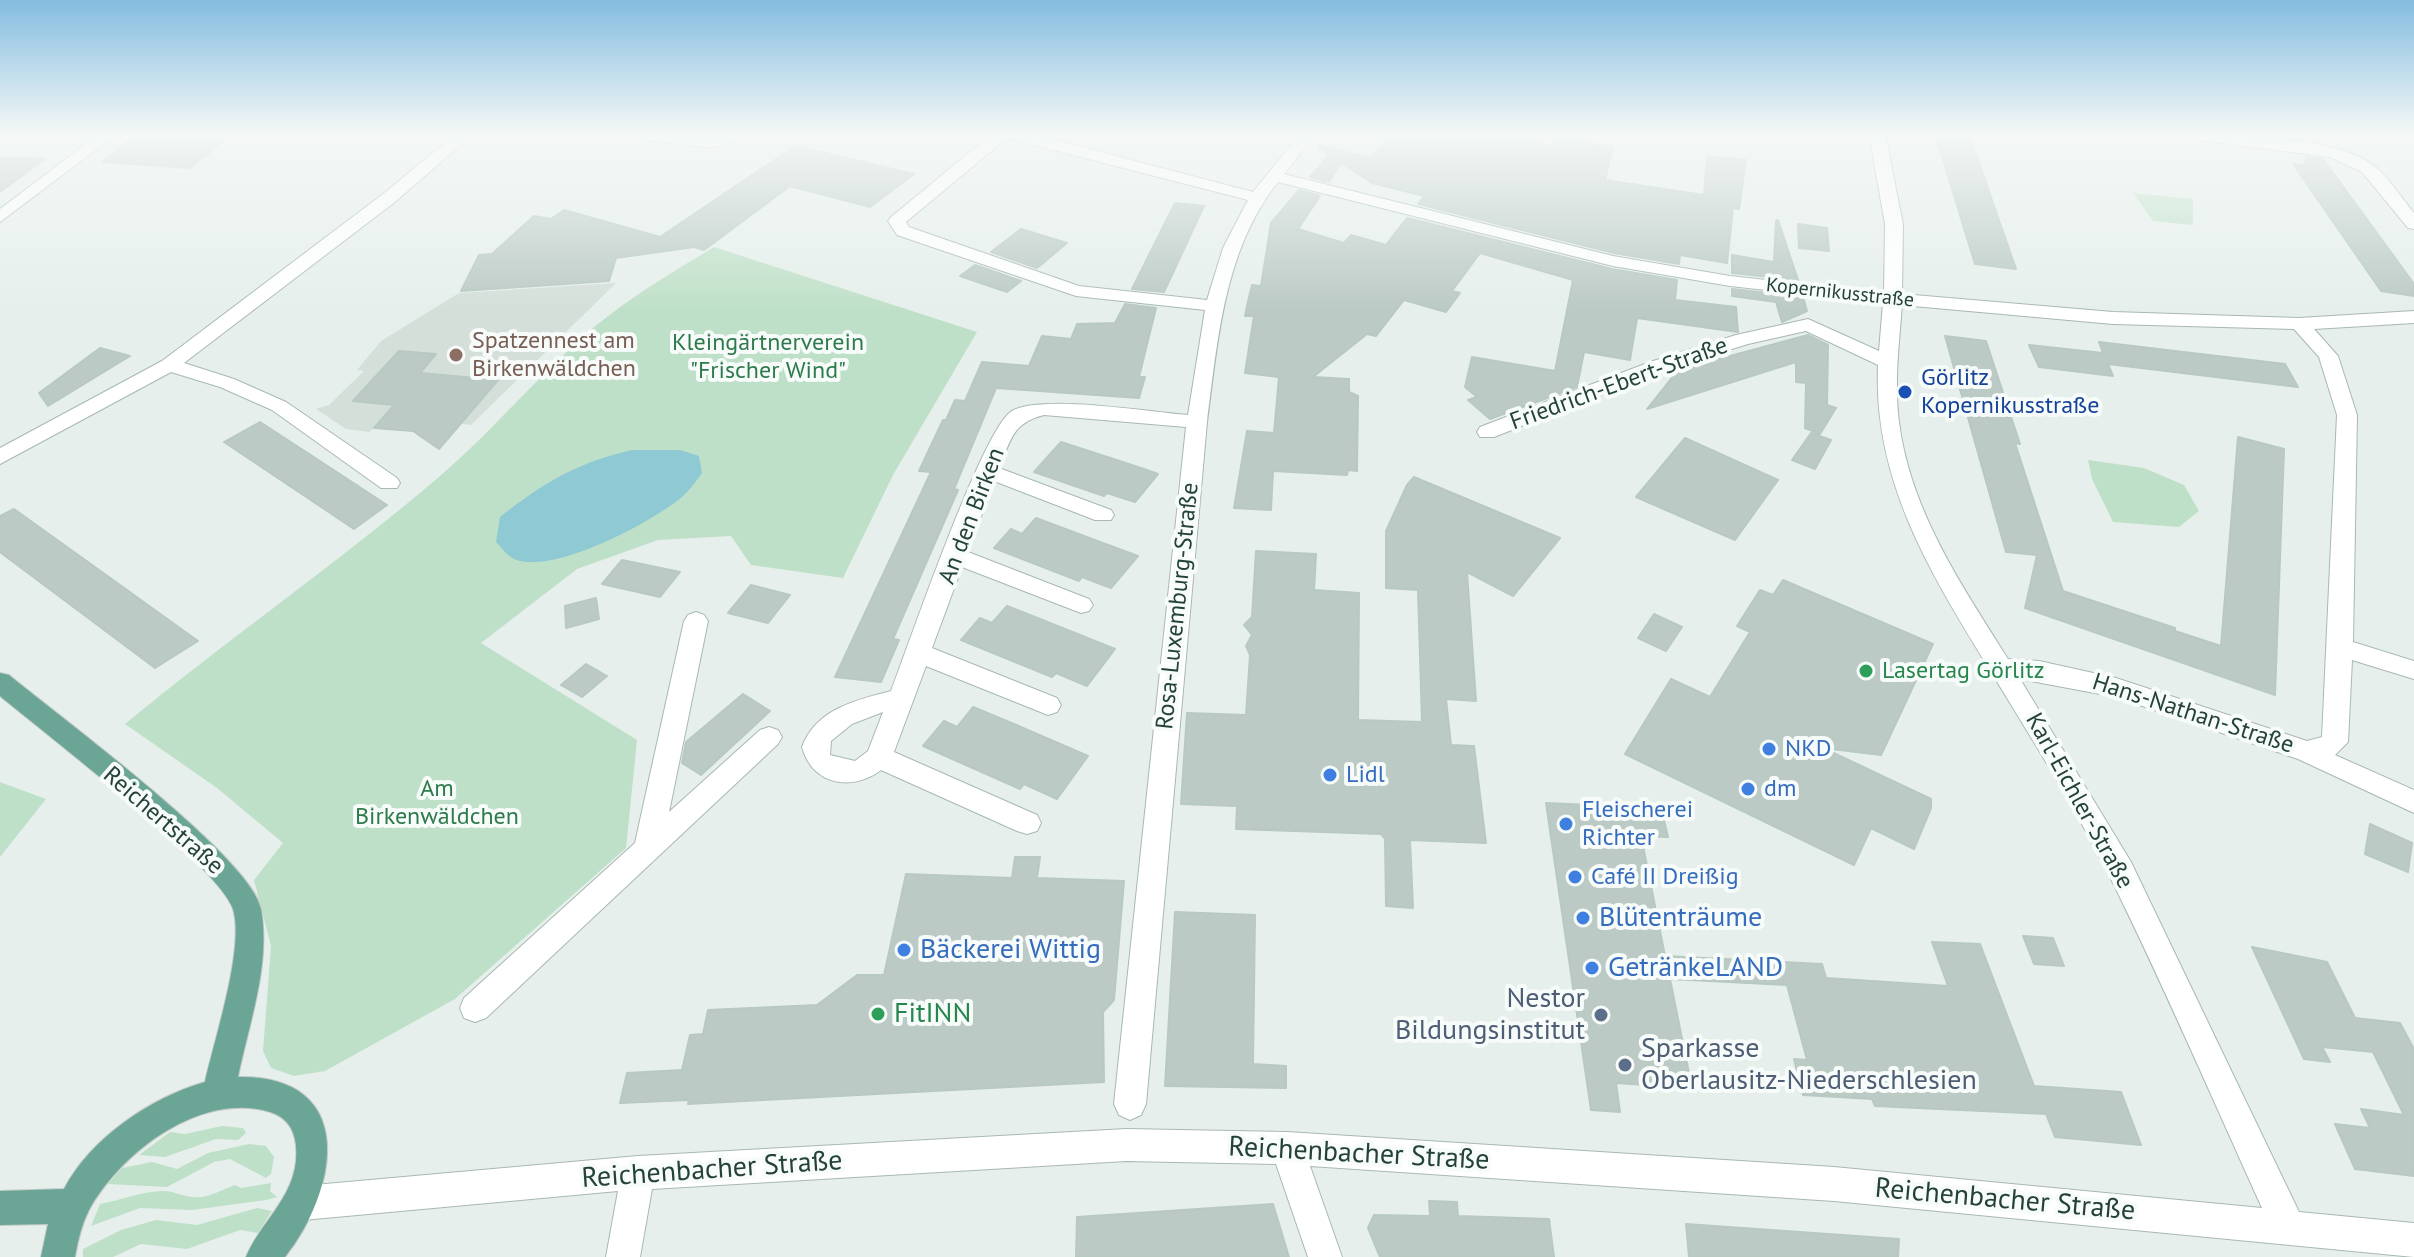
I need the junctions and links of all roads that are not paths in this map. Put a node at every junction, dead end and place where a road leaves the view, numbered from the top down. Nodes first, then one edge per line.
1 (32, 193) edge
2 (394, 193) edge
3 (931, 193) edge
4 (1237, 193) edge
5 (1263, 193) edge
6 (1339, 193) edge
7 (1890, 193) edge
8 (2389, 193) edge
9 (1258, 198) junction
10 (0, 217) edge
11 (2414, 224) edge
12 (1893, 299) junction
13 (1216, 306) junction
14 (2414, 317) edge
15 (2299, 324) junction
16 (1887, 362) junction
17 (169, 365) junction
18 (1197, 422) junction
19 (1487, 432) dead end
20 (0, 457) edge
21 (987, 471) junction
22 (389, 483) dead end
23 (1103, 515) dead end
24 (956, 556) junction
25 (1081, 605) dead end
26 (696, 621) dead end
27 (2341, 647) junction
28 (919, 653) junction
29 (2003, 668) junction
30 (2414, 670) edge
31 (0, 682) edge
32 (901, 698) junction
33 (1048, 705) dead end
34 (769, 737) dead end
35 (2307, 751) junction
36 (879, 757) junction
37 (2414, 802) edge
38 (1027, 823) dead end
39 (648, 848) junction
40 (475, 1008) dead end
41 (218, 1094) junction
42 (1130, 1104) dead end
43 (1287, 1148) junction
44 (638, 1173) junction
45 (303, 1203) junction
46 (72, 1206) junction
47 (0, 1208) edge
48 (2289, 1228) junction
49 (2414, 1240) edge
50 (58, 1257) edge
51 (263, 1257) edge
52 (623, 1257) edge
53 (1325, 1257) edge

1 - 10 street
2 - 17 street
3 - 13 street
4 - 9 street
5 - 9 street, Rosa-Luxemburg-Straße
6 - 12 street, Kopernikusstraße
7 - 12 street, Karl-Eichler-Straße
8 - 11 street
9 - 13 street, Rosa-Luxemburg-Straße
12 - 15 street, Kopernikusstraße
12 - 16 street, Karl-Eichler-Straße
13 - 18 street, Rosa-Luxemburg-Straße
14 - 15 street, Kopernikusstraße
15 - 27 street, Hans-Nathan-Straße
16 - 19 street, Friedrich-Ebert-Straße
16 - 29 street, Karl-Eichler-Straße
17 - 20 street
17 - 22 street
18 - 21 street, An den Birken
18 - 42 street, Rosa-Luxemburg-Straße
21 - 23 street
21 - 24 street, An den Birken
24 - 25 street
24 - 28 street, An den Birken
26 - 39 street
27 - 30 street
27 - 35 street, Hans-Nathan-Straße
28 - 32 street, An den Birken
28 - 33 street
29 - 35 street, Hans-Nathan-Straße
29 - 48 street, Karl-Eichler-Straße
31 - 41 main road, Reichertstraße
32 - 36 street, An den Birken
32 - 36 street
34 - 39 street
35 - 37 street
36 - 38 street
39 - 40 street
41 - 45 main road
41 - 46 main road
43 - 44 street, Reichenbacher Straße
43 - 48 street, Reichenbacher Straße
43 - 53 street
44 - 45 street, Reichenbacher Straße
44 - 52 street
45 - 51 main road
46 - 47 main road
46 - 50 main road
48 - 49 street, Reichenbacher Straße

